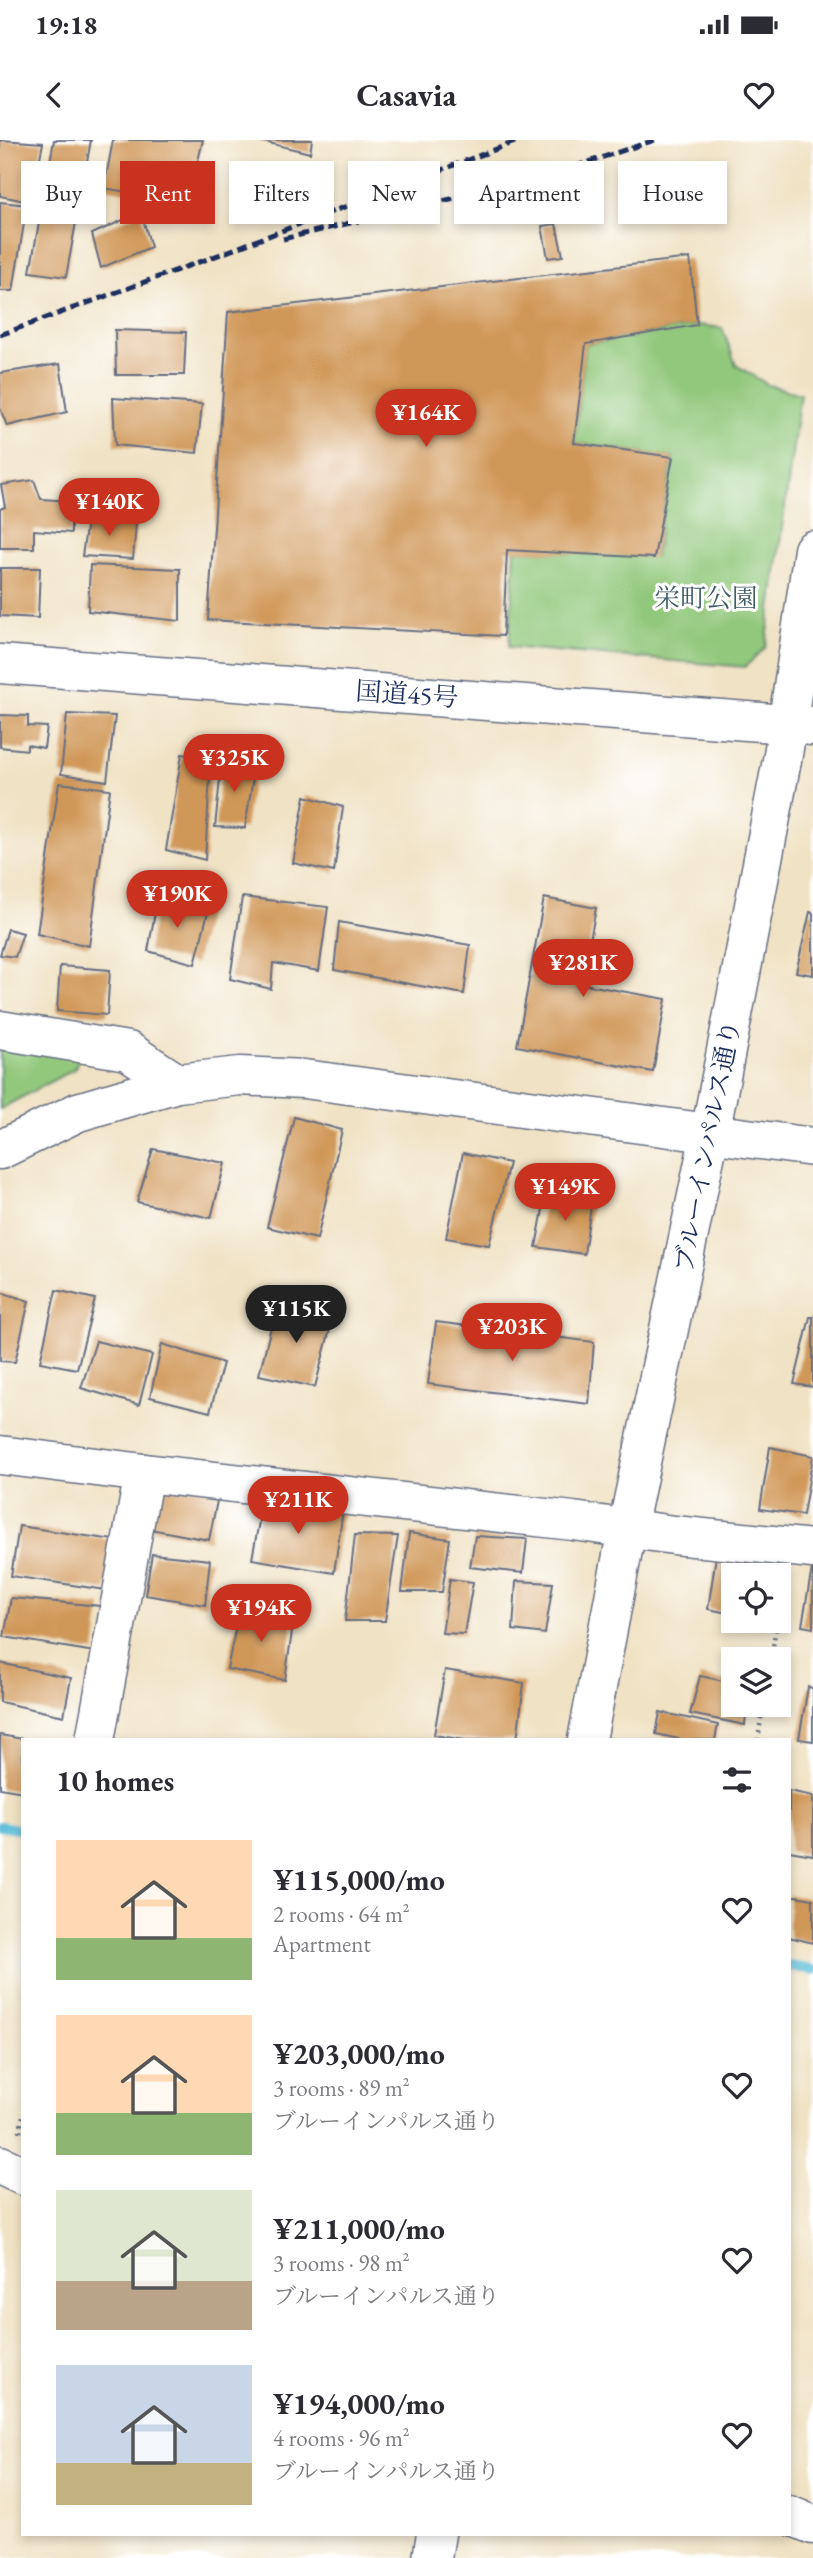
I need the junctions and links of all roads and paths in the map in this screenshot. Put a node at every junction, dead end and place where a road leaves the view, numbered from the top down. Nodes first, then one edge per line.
1 (813, 550) edge
2 (0, 664) edge
3 (800, 724) edge
4 (0, 1030) edge
5 (177, 1083) junction
6 (710, 1133) junction
7 (813, 1147) edge
8 (0, 1150) edge
9 (0, 1455) edge
10 (144, 1473) junction
11 (627, 1529) junction
12 (813, 1549) edge
13 (762, 1717) edge
14 (95, 1738) edge
15 (587, 1738) edge
16 (758, 1738) edge
17 (0, 2165) edge
18 (21, 2175) edge
19 (791, 2516) edge
20 (813, 2525) edge
21 (436, 2536) edge
22 (432, 2558) edge

1 - 3 main road, ブルーインパルス通り
2 - 3 main road, 国道45号
3 - 6 main road, ブルーインパルス通り
4 - 5 main road
5 - 6 main road
5 - 8 main road
6 - 7 main road
6 - 11 main road, ブルーインパルス通り
9 - 10 main road
10 - 11 main road
10 - 14 main road
11 - 12 main road
11 - 15 main road, ブルーインパルス通り
13 - 16 path
17 - 18 main road
19 - 20 main road
21 - 22 main road

